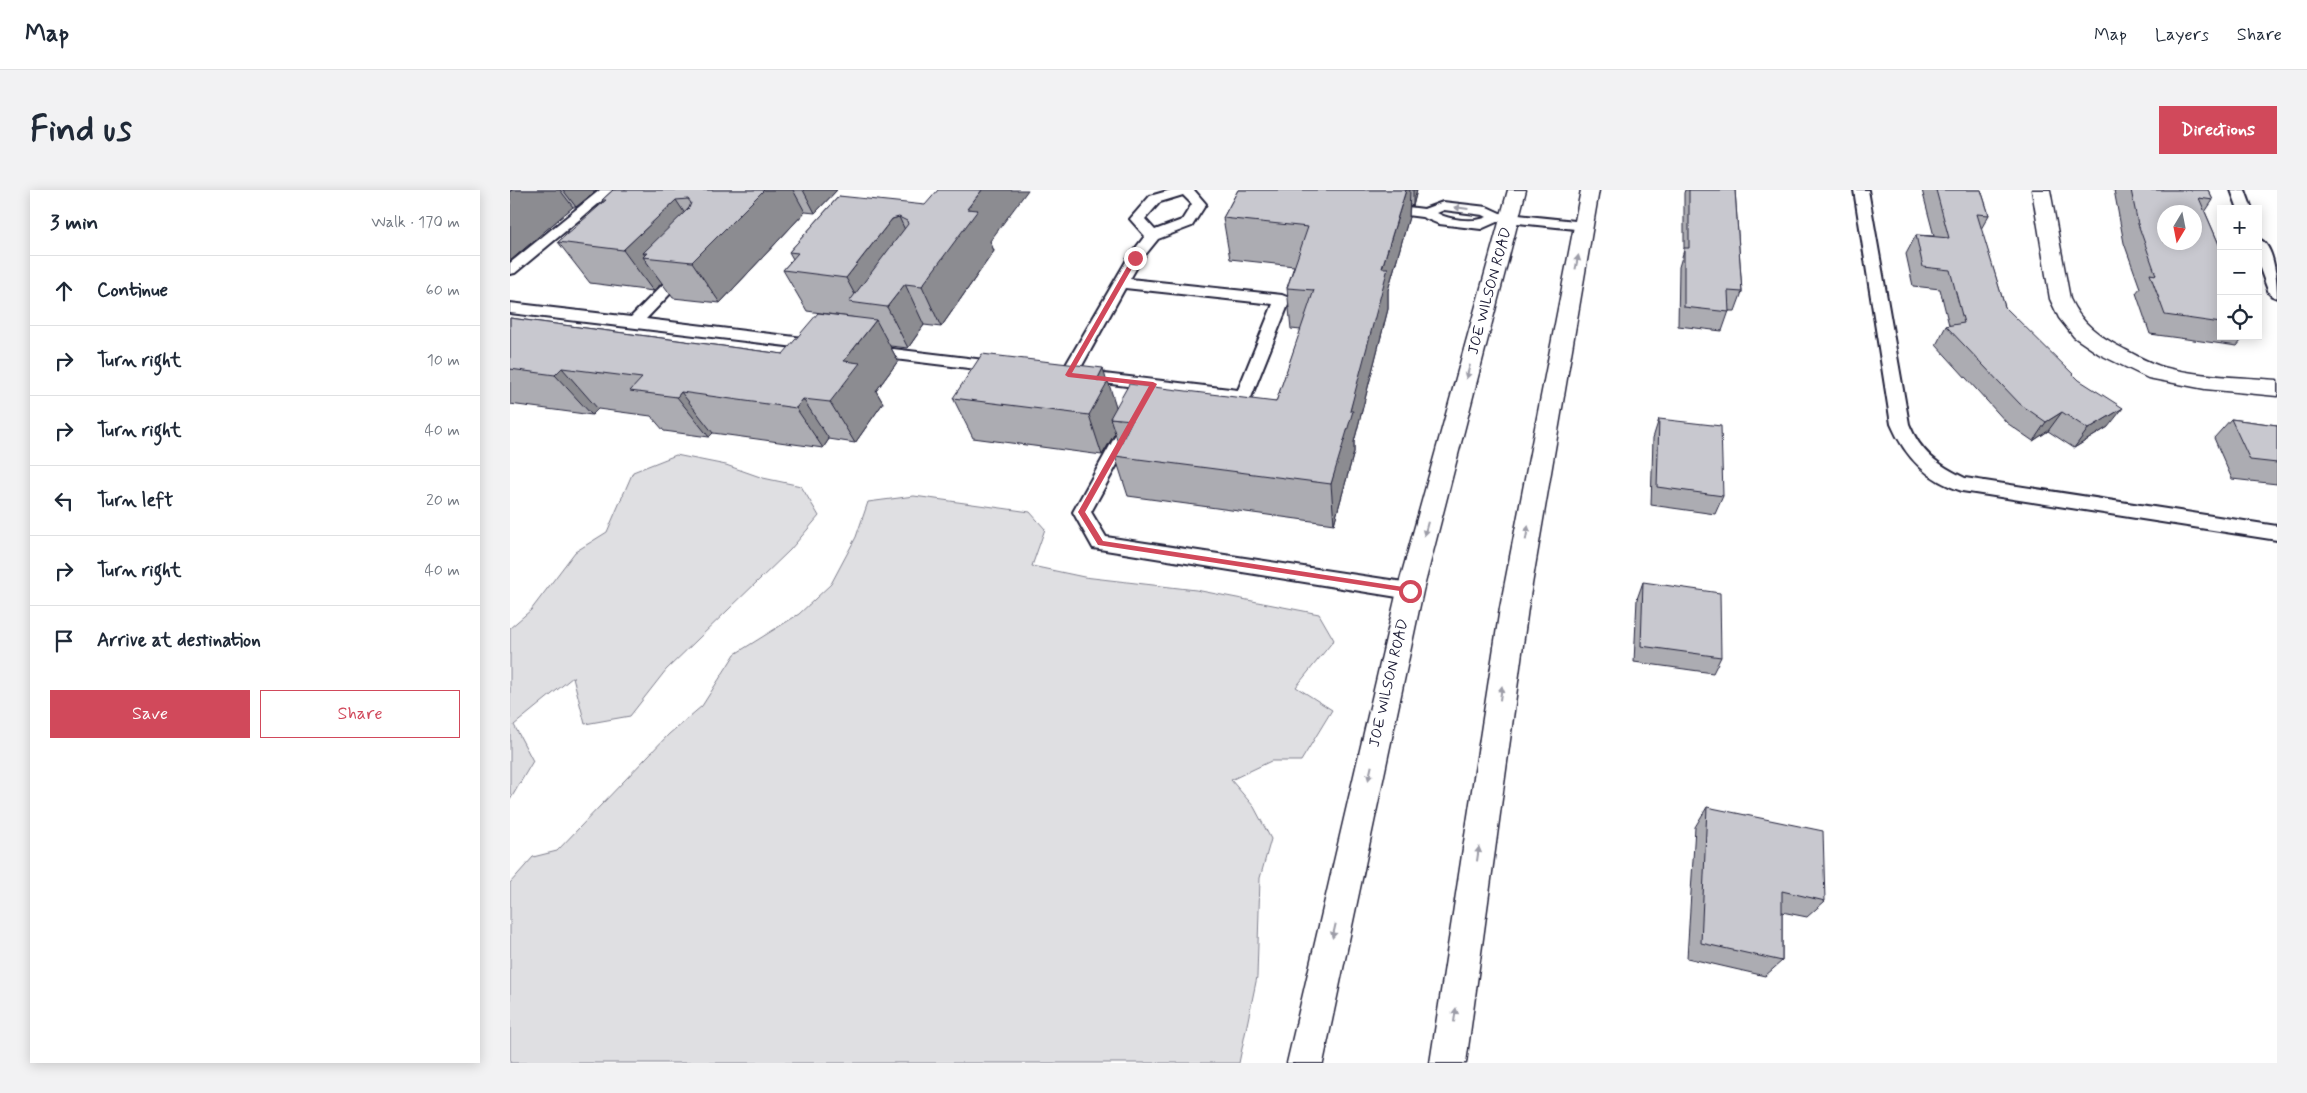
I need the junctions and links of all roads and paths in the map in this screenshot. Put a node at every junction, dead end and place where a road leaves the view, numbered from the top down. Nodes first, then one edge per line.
1 (608, 190) edge
2 (1185, 190) edge
3 (1517, 190) edge
4 (1590, 190) edge
5 (1861, 190) edge
6 (2041, 190) edge
7 (2238, 190) edge
8 (2244, 205) edge
9 (1366, 206) edge
10 (1503, 218) junction
11 (1585, 226) junction
12 (1153, 236) junction
13 (2260, 250) edge
14 (695, 259) edge
15 (510, 270) edge
16 (1121, 283) junction
17 (2277, 293) edge
18 (510, 308) edge
19 (634, 322) junction
20 (868, 334) edge
21 (847, 348) junction
22 (1020, 369) edge
23 (1049, 373) edge
24 (1068, 375) junction
25 (1153, 384) junction
26 (2277, 388) edge
27 (2277, 532) edge
28 (1410, 591) junction
29 (1305, 1063) edge
30 (1448, 1063) edge

1 - 15 lane
2 - 12 lane
2 - 12 lane
3 - 10 main road, JOE WILSON ROAD
4 - 11 main road
5 - 27 lane
6 - 26 main road
7 - 8 lane
9 - 10 lane
10 - 11 lane
10 -> 28 main road, JOE WILSON ROAD
30 -> 11 main road
12 - 16 lane
13 - 17 lane
14 - 19 lane
16 - 24 lane
16 - 25 lane
18 - 19 lane
19 - 21 lane
20 - 21 lane
21 - 22 lane
23 - 24 lane
24 - 25 lane
25 - 28 lane
28 -> 29 main road, JOE WILSON ROAD

